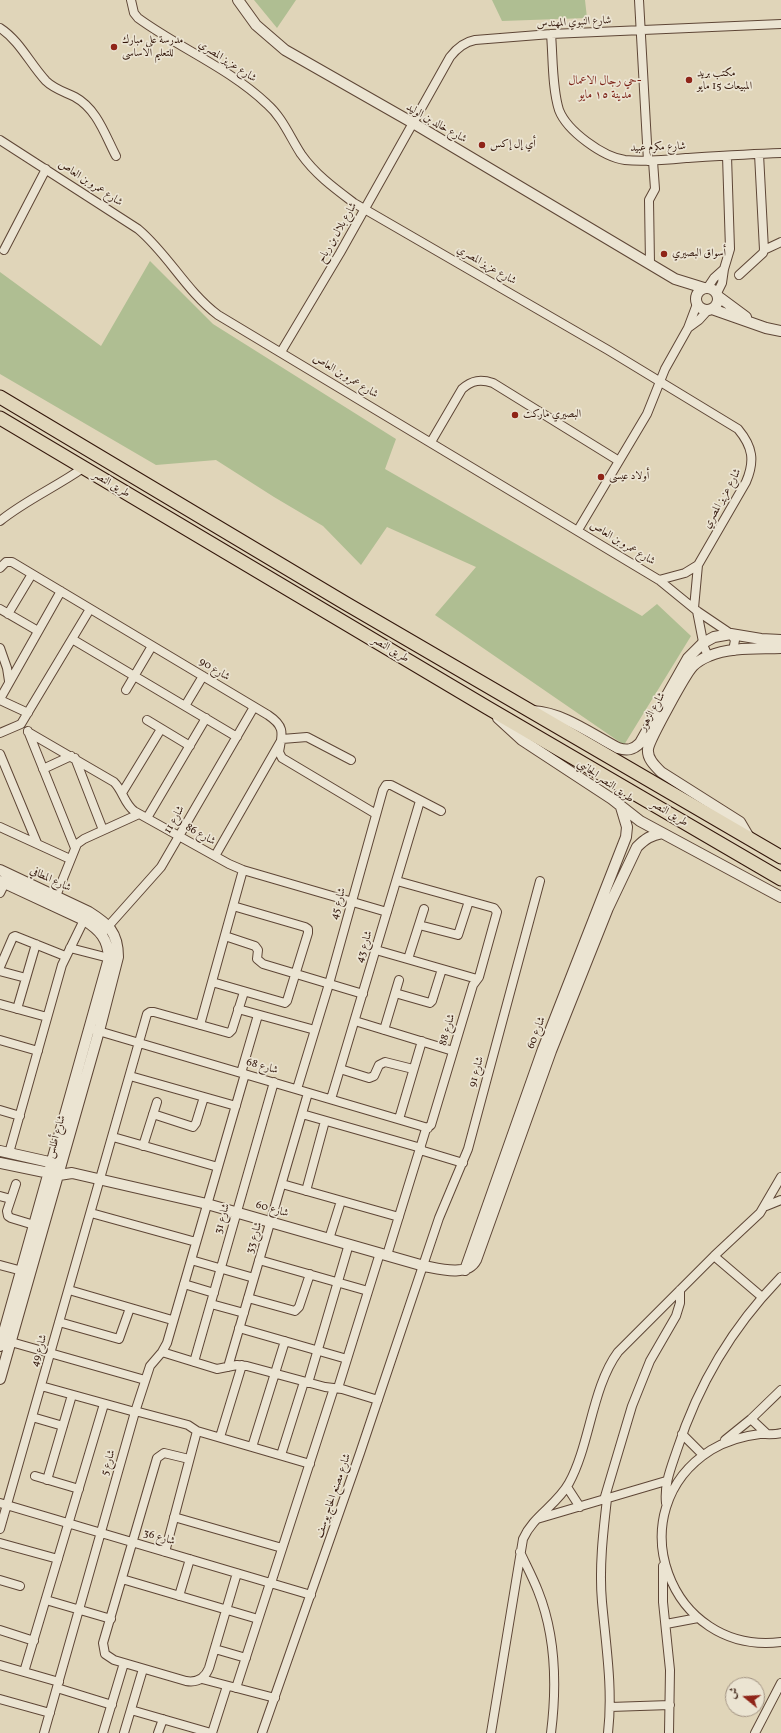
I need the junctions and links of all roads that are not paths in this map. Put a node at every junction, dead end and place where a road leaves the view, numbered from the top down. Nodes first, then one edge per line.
1 (131, 0) edge
2 (238, 0) edge
3 (639, 0) edge
4 (781, 24) edge
5 (0, 28) edge
6 (641, 31) junction
7 (551, 34) junction
8 (412, 123) junction
9 (0, 140) edge
10 (781, 153) edge
11 (759, 154) junction
12 (116, 156) dead end
13 (727, 156) junction
14 (651, 161) junction
15 (46, 169) junction
16 (365, 208) junction
17 (781, 242) edge
18 (4, 250) dead end
19 (764, 250) junction
20 (650, 264) junction
21 (724, 269) junction
22 (739, 275) dead end
23 (675, 279) junction
24 (706, 288) junction
25 (718, 295) junction
26 (696, 302) junction
27 (710, 310) junction
28 (754, 323) junction
29 (688, 328) junction
30 (781, 331) edge
31 (281, 352) junction
32 (660, 381) junction
33 (0, 397) edge
34 (0, 418) edge
35 (431, 442) junction
36 (619, 461) junction
37 (83, 468) junction
38 (0, 521) edge
39 (578, 530) junction
40 (261, 553) junction
41 (279, 563) junction
42 (698, 565) junction
43 (0, 568) edge
44 (251, 568) junction
45 (32, 574) junction
46 (268, 579) junction
47 (659, 580) junction
48 (61, 592) junction
49 (0, 609) edge
50 (90, 609) junction
51 (695, 610) junction
52 (8, 614) junction
53 (38, 632) junction
54 (731, 634) junction
55 (72, 639) junction
56 (781, 640) edge
57 (703, 643) junction
58 (152, 646) junction
59 (0, 648) edge
60 (781, 648) edge
61 (733, 651) junction
62 (708, 656) junction
63 (135, 676) junction
64 (203, 676) junction
65 (9, 681) junction
66 (126, 690) dead end
67 (0, 700) edge
68 (185, 706) junction
69 (254, 707) junction
70 (488, 708) junction
71 (532, 711) junction
72 (26, 717) junction
73 (206, 718) junction
74 (147, 720) dead end
75 (162, 729) junction
76 (28, 732) junction
77 (0, 733) edge
78 (237, 737) junction
79 (282, 739) junction
80 (190, 746) junction
81 (0, 754) edge
82 (73, 758) junction
83 (351, 760) dead end
84 (43, 769) junction
85 (122, 793) junction
86 (420, 801) junction
87 (621, 807) junction
88 (441, 811) dead end
89 (139, 814) junction
90 (376, 814) junction
91 (147, 818) junction
92 (0, 826) edge
93 (103, 830) junction
94 (662, 833) junction
95 (179, 835) junction
96 (750, 839) junction
97 (36, 843) junction
98 (74, 848) junction
99 (215, 856) junction
100 (781, 857) edge
101 (70, 859) junction
102 (0, 870) edge
103 (243, 870) junction
104 (781, 879) edge
105 (397, 881) junction
106 (540, 881) dead end
107 (2, 882) edge
108 (0, 893) edge
109 (56, 896) junction
110 (781, 897) edge
111 (469, 901) junction
112 (351, 902) junction
113 (233, 906) junction
114 (604, 906) junction
115 (424, 909) dead end
116 (387, 912) junction
117 (86, 916) junction
118 (419, 925) junction
119 (109, 926) junction
120 (102, 934) junction
121 (225, 936) junction
122 (36, 944) junction
123 (70, 948) junction
124 (376, 950) junction
125 (65, 956) junction
126 (108, 958) junction
127 (408, 959) junction
128 (0, 967) edge
129 (442, 969) junction
130 (0, 970) edge
131 (296, 974) junction
132 (26, 978) junction
133 (477, 979) junction
134 (399, 980) dead end
135 (212, 982) junction
136 (329, 984) junction
137 (244, 992) junction
138 (395, 993) junction
139 (363, 994) junction
140 (0, 1004) edge
141 (16, 1009) junction
142 (238, 1009) junction
143 (258, 1015) junction
144 (47, 1017) junction
145 (354, 1021) junction
146 (200, 1025) junction
147 (95, 1030) junction
148 (315, 1030) junction
149 (384, 1030) junction
150 (0, 1040) edge
151 (422, 1042) junction
152 (139, 1043) junction
153 (38, 1051) junction
154 (453, 1051) junction
155 (340, 1069) junction
156 (414, 1069) junction
157 (243, 1073) junction
158 (130, 1076) junction
159 (274, 1082) junction
160 (297, 1089) junction
161 (308, 1093) junction
162 (204, 1097) junction
163 (331, 1099) junction
164 (157, 1102) dead end
165 (236, 1106) junction
166 (0, 1110) edge
167 (153, 1114) junction
168 (302, 1114) junction
169 (20, 1116) junction
170 (399, 1119) junction
171 (325, 1121) junction
172 (428, 1128) junction
173 (113, 1137) junction
174 (143, 1146) junction
175 (420, 1149) junction
176 (5, 1152) edge
177 (463, 1163) junction
178 (0, 1165) edge
179 (218, 1167) junction
180 (55, 1169) junction
181 (781, 1177) edge
182 (100, 1180) junction
183 (16, 1184) dead end
184 (282, 1184) junction
185 (306, 1191) junction
186 (0, 1196) edge
187 (11, 1199) junction
188 (781, 1200) edge
189 (341, 1201) junction
190 (207, 1204) junction
191 (766, 1206) junction
192 (237, 1212) junction
193 (91, 1213) junction
194 (399, 1217) junction
195 (271, 1222) junction
196 (34, 1225) junction
197 (329, 1239) junction
198 (196, 1242) junction
199 (349, 1244) junction
200 (384, 1254) junction
201 (714, 1256) junction
202 (191, 1260) junction
203 (260, 1260) junction
204 (0, 1265) edge
205 (424, 1266) junction
206 (221, 1268) junction
207 (26, 1272) junction
208 (310, 1274) junction
209 (781, 1277) edge
210 (254, 1278) junction
211 (338, 1282) junction
212 (184, 1284) junction
213 (69, 1290) junction
214 (680, 1290) junction
215 (368, 1291) junction
216 (214, 1293) junction
217 (762, 1297) junction
218 (248, 1298) junction
219 (211, 1304) junction
220 (130, 1308) junction
221 (244, 1313) junction
222 (172, 1320) junction
223 (60, 1322) junction
224 (239, 1328) junction
225 (3, 1340) edge
226 (285, 1341) junction
227 (318, 1351) junction
228 (162, 1352) junction
229 (3, 1354) edge
230 (51, 1354) junction
231 (347, 1359) junction
232 (194, 1362) junction
233 (242, 1365) junction
234 (228, 1367) junction
235 (275, 1374) junction
236 (0, 1379) edge
237 (145, 1380) junction
238 (306, 1382) junction
239 (41, 1386) junction
240 (336, 1388) junction
241 (781, 1390) edge
242 (72, 1395) junction
243 (378, 1400) junction
244 (104, 1404) junction
245 (135, 1412) junction
246 (32, 1418) junction
247 (751, 1419) junction
248 (63, 1426) junction
249 (197, 1430) junction
250 (781, 1433) edge
251 (682, 1434) junction
252 (767, 1434) junction
253 (220, 1437) junction
254 (721, 1444) junction
255 (252, 1447) junction
256 (280, 1455) junction
257 (703, 1455) junction
258 (189, 1459) junction
259 (310, 1464) junction
260 (35, 1476) dead end
261 (48, 1480) junction
262 (666, 1481) junction
263 (567, 1487) junction
264 (79, 1489) junction
265 (605, 1499) junction
266 (3, 1504) edge
267 (667, 1506) junction
268 (580, 1507) junction
269 (174, 1517) junction
270 (535, 1520) junction
271 (69, 1523) junction
272 (0, 1529) edge
273 (100, 1533) junction
274 (133, 1542) junction
275 (0, 1543) edge
276 (282, 1548) junction
277 (165, 1552) junction
278 (520, 1552) junction
279 (58, 1559) junction
280 (190, 1559) junction
281 (663, 1559) junction
282 (237, 1573) junction
283 (0, 1580) edge
284 (122, 1580) junction
285 (271, 1583) junction
286 (20, 1586) dead end
287 (311, 1595) junction
288 (179, 1596) junction
289 (46, 1600) junction
290 (79, 1610) junction
291 (226, 1610) junction
292 (698, 1618) junction
293 (111, 1619) junction
294 (258, 1619) junction
295 (666, 1624) junction
296 (0, 1630) edge
297 (34, 1641) junction
298 (781, 1642) edge
299 (215, 1649) junction
300 (246, 1658) junction
301 (124, 1663) junction
302 (0, 1664) edge
303 (143, 1669) junction
304 (24, 1672) junction
305 (202, 1679) junction
306 (781, 1683) edge
307 (58, 1685) junction
308 (227, 1686) junction
309 (236, 1688) junction
310 (274, 1698) junction
311 (0, 1699) edge
312 (112, 1705) junction
313 (670, 1705) junction
314 (610, 1706) junction
315 (131, 1710) junction
316 (50, 1713) junction
317 (163, 1719) junction
318 (44, 1733) edge
319 (103, 1733) edge
320 (124, 1733) edge
321 (158, 1733) edge
322 (212, 1733) edge
323 (262, 1733) edge
324 (490, 1733) edge
325 (551, 1733) edge
326 (608, 1733) edge
327 (669, 1733) edge
328 (755, 1733) edge

1 - 16 street, شارع عزيز المصري
2 - 8 street, شارع خالد بن الوليد
3 - 6 street
4 - 6 street, شارع النبوي المهندس
5 - 12 street
6 - 7 street, شارع النبوي المهندس
6 - 14 street
7 - 8 street, شارع النبوي المهندس
7 - 14 street, شارع مكرم عبيد
8 - 16 street, شارع بلال بن رباح
8 - 20 street, شارع خالد بن الوليد
9 - 15 street, شارع عمرو بن العاص
10 - 11 street, شارع مكرم عبيد
11 - 13 street, شارع مكرم عبيد
11 - 19 street
13 - 14 street, شارع مكرم عبيد
13 - 21 street
14 - 20 street
15 - 18 street
15 - 31 street, شارع عمرو بن العاص
16 - 31 street, شارع بلال بن رباح
16 - 32 street, شارع عزيز المصري
17 - 19 street
19 - 22 street
20 - 23 street, شارع خالد بن الوليد
21 - 24 street
21 - 25 street
23 - 24 street, شارع خالد بن الوليد
23 - 26 street, شارع خالد بن الوليد
24 - 25 street
24 - 26 street
25 - 27 street
25 - 28 street
26 - 27 street
26 - 29 street
27 - 28 street
27 - 29 street
28 - 30 street
29 - 32 street
31 - 35 street, شارع عمرو بن العاص
32 - 36 street
32 - 42 street, شارع عزيز المصري
33 - 40 highway, طريق النصر
34 - 37 highway, طريق النصر
35 - 36 street
35 - 39 street, شارع عمرو بن العاص
36 - 39 street
37 - 38 street
37 - 44 highway, طريق النصر
39 - 47 street, شارع عمرو بن العاص
40 - 41 highway, طريق النصر
40 - 44 highway
41 - 46 highway
41 - 71 highway, طريق النصر
42 - 47 street
42 - 51 street, شارع عزيز المصري
43 - 45 street, شارع 90
44 - 46 highway, طريق النصر
45 - 48 street, شارع 90
45 - 52 street
46 - 70 highway, طريق النصر
47 - 51 street, شارع عمرو بن العاص
48 - 50 street, شارع 90
48 - 53 street
49 - 52 street
50 - 55 street
50 - 58 street, شارع 90
51 - 54 street, شارع عمرو بن العاص
51 - 57 street
52 - 53 street
53 - 65 street
54 - 56 street, شارع الزهور
54 - 57 street, شارع الزهور
54 - 61 street
55 - 63 street
55 - 72 street
57 - 62 street
57 - 71 street, شارع الزهور
58 - 63 street
58 - 64 street, شارع 90
59 - 65 street
60 - 61 street, شارع الزهور
61 - 62 street, شارع الزهور
62 - 96 street, شارع الزهور
63 - 66 street
63 - 68 street
64 - 68 street
64 - 69 street, شارع 90
65 - 67 street
67 - 72 street
68 - 73 street
69 - 78 street, شارع 11
69 - 79 street, شارع 90
70 - 87 street, طريق النصر الجانبي
70 - 104 highway, طريق النصر
71 - 96 highway, طريق النصر
72 - 76 street
72 - 77 street
73 - 78 street
73 - 80 street
74 - 75 street
75 - 80 street
75 - 85 street
76 - 82 street, شارع 86
76 - 84 street
78 - 95 street, شارع 11
79 - 83 street
79 - 90 street, شارع 90
79 - 99 street
80 - 91 street
81 - 97 street
82 - 84 street
82 - 85 street, شارع 86
82 - 93 street
84 - 98 street
85 - 89 street, شارع 86
86 - 88 street, شارع 45
86 - 90 street, شارع 45
86 - 105 street, شارع 43
87 - 94 street, طريق النصر الجانبي
87 - 114 street, شارع 60
89 - 91 street, شارع 86
89 - 93 street
90 - 112 street, شارع 45
91 - 95 street, شارع 86
92 - 97 street
93 - 98 street
94 - 110 street, طريق النصر الجانبي
94 - 114 street, شارع 60
95 - 99 street, شارع 86
95 - 119 street, شارع 11
96 - 100 highway, طريق النصر
97 - 101 street
98 - 101 street
99 - 103 street, شارع 86
101 - 109 street
102 - 109 street, شارع المطافي
103 - 112 street, شارع 86
103 - 113 street
105 - 111 street, شارع 88
105 - 116 street, شارع 43
106 - 177 street, شارع 91
107 - 108 street
107 - 117 street, شارع المطافي
109 - 117 street, شارع المطافي
111 - 118 street
111 - 133 street, شارع 88
112 - 116 street, شارع 86
112 - 136 street, شارع 45
113 - 121 street
113 - 131 street
114 - 205 street, شارع 60
115 - 118 street
116 - 124 street, شارع 43
117 - 119 street
117 - 120 street
117 - 123 street
118 - 127 street
119 - 120 street, شارع 11
119 - 147 street, شارع أطلس
120 - 126 street, شارع أطلس
121 - 131 street
121 - 135 street
122 - 125 street
122 - 128 street
122 - 132 street
123 - 125 street
123 - 126 street
124 - 127 street
124 - 139 street, شارع 43
125 - 144 street
126 - 147 street, شارع أطلس
127 - 129 street
129 - 133 street
129 - 138 street
130 - 132 street
131 - 136 street
131 - 137 street
132 - 141 street
133 - 154 street, شارع 88
134 - 138 street
135 - 137 street
135 - 146 street
136 - 139 street
136 - 148 street, شارع 45
137 - 142 street
138 - 149 street
139 - 145 street, شارع 43
140 - 141 street
141 - 144 street
142 - 143 street
142 - 146 street
143 - 148 street
143 - 157 street, شارع 5
144 - 153 street
145 - 149 street
145 - 155 street, شارع 43
146 - 152 street, شارع 49
147 - 152 street, شارع 68
147 - 180 street, شارع أطلس
148 - 160 street, شارع 45
149 - 151 street
150 - 153 street
151 - 154 street
151 - 156 street
152 - 157 street, شارع 68
152 - 158 street, شارع 49
153 - 169 street
154 - 172 street, شارع 88
155 - 156 street
155 - 163 street, شارع 43
156 - 170 street
157 - 159 street, شارع 68
157 - 165 street, شارع 5
158 - 162 street
158 - 173 street, شارع 49
159 - 160 street, شارع 68
159 - 192 street, شارع 31
160 - 161 street, شارع 68
161 - 163 street, شارع 68
161 - 168 street, شارع 33
162 - 165 street
162 - 167 street
163 - 170 street, شارع 68
164 - 167 street
165 - 179 street, شارع 5
166 - 169 street
167 - 174 street
168 - 171 street
168 - 184 street, شارع 33
169 - 176 street
170 - 172 street, شارع 68
171 - 175 street
171 - 185 street
172 - 175 street, شارع 88
173 - 174 street
173 - 182 street, شارع 49
174 - 179 street
175 - 177 street
175 - 194 street, شارع 88
176 - 180 street
177 - 205 street, شارع 91
178 - 180 street
179 - 190 street, شارع 5
180 - 182 street, شارع 60
180 - 196 street, شارع أطلس
180 - 207 street, شارع أطلس
181 - 191 street
182 - 190 street, شارع 60
182 - 193 street, شارع 49
183 - 187 street
184 - 185 street
184 - 195 street, شارع 33
185 - 189 street
186 - 187 street
187 - 196 street
188 - 191 street
189 - 194 street
189 - 197 street
190 - 192 street, شارع 60
190 - 198 street, شارع 5
191 - 201 street
192 - 195 street, شارع 60
192 - 206 street, شارع 31
193 - 198 street
193 - 213 street, شارع 49
194 - 200 street, شارع 88
195 - 197 street, شارع 60
195 - 203 street, شارع 33
196 - 207 street, شارع أطلس
197 - 199 street, شارع 60
198 - 202 street, شارع 5
199 - 200 street, شارع 60
199 - 211 street
200 - 205 street, شارع 60
200 - 215 street, شارع 88
201 - 214 street
201 - 217 street
202 - 206 street
202 - 212 street, شارع 5
203 - 208 street
203 - 210 street, شارع 33
204 - 207 street
205 - 243 street, شارع مصنع الحاج يوسف
206 - 210 street
206 - 216 street, شارع 31
207 - 225 street, شارع أطلس
208 - 211 street
208 - 218 street
209 - 217 street
210 - 218 street, شارع 33
211 - 215 street
211 - 227 street
212 - 216 street
212 - 222 street, شارع 5
213 - 220 street
213 - 223 street, شارع 49
214 - 263 street
214 - 265 street
215 - 231 street, شارع 88
216 - 219 street, شارع 31
217 - 251 street
218 - 221 street, شارع 33
219 - 221 street
219 - 232 street, شارع 31
220 - 222 street
220 - 223 street
221 - 224 street, شارع 33
222 - 228 street, شارع 5
223 - 230 street, شارع 49
224 - 226 street
224 - 234 street, شارع 33
225 - 229 street, شارع أطلس
225 - 230 street
226 - 227 street
226 - 235 street
227 - 231 street
227 - 238 street
228 - 232 street
228 - 237 street, شارع 5
229 - 236 street, شارع أطلس
230 - 237 street
230 - 239 street, شارع 49
231 - 240 street, شارع 88
232 - 234 street
233 - 234 street
233 - 235 street
233 - 253 street
235 - 238 street
235 - 255 street
237 - 245 street, شارع 5
238 - 240 street
238 - 256 street
239 - 242 street
239 - 246 street, شارع 49
240 - 243 street
240 - 259 street, شارع 88
241 - 247 street
242 - 244 street
242 - 248 street
243 - 287 street, شارع مصنع الحاج يوسف
244 - 245 street
244 - 264 street
245 - 249 street
245 - 273 street, شارع 5
246 - 248 street
246 - 266 street, شارع 49
247 - 252 street
247 - 254 street
248 - 261 street
249 - 253 street
249 - 258 street
250 - 252 street
251 - 257 street
251 - 262 street
252 - 254 street
253 - 255 street
254 - 257 street
255 - 256 street
256 - 259 street
257 - 267 street
258 - 269 street
258 - 274 street
259 - 276 street, شارع 88
260 - 261 street
261 - 264 street
262 - 265 street
262 - 267 street
263 - 268 street
263 - 270 street
264 - 271 street
265 - 268 street
265 - 314 street
266 - 271 street, شارع 36
266 - 272 street, شارع 49
267 - 281 street
268 - 270 street
269 - 276 street
269 - 277 street
270 - 278 street
271 - 273 street, شارع 36
271 - 279 street
273 - 274 street, شارع 36
273 - 290 street, شارع 5
274 - 277 street, شارع 36
274 - 284 street
275 - 279 street
276 - 285 street, شارع 88
277 - 280 street, شارع 36
278 - 324 street
278 - 325 street
279 - 289 street
280 - 282 street, شارع 36
280 - 288 street
281 - 292 street
281 - 295 street
282 - 285 street, شارع 36
282 - 291 street
283 - 286 street
284 - 288 street
284 - 293 street
285 - 287 street, شارع 36
285 - 294 street, شارع 88
287 - 310 street, شارع مصنع الحاج يوسف
288 - 291 street
289 - 290 street
289 - 297 street
290 - 293 street
290 - 307 street, شارع 5
291 - 294 street
291 - 299 street
292 - 295 street
292 - 298 street
293 - 301 street
294 - 300 street, شارع 88
295 - 313 street
296 - 297 street
297 - 304 street
299 - 300 street
299 - 305 street
300 - 309 street, شارع 88
301 - 303 street
301 - 312 street
302 - 304 street
303 - 305 street
303 - 315 street
304 - 307 street
305 - 308 street
306 - 328 street
307 - 312 street
307 - 316 street, شارع 5
308 - 309 street
308 - 322 street
309 - 310 street
310 - 323 street, شارع مصنع الحاج يوسف
311 - 316 street
312 - 319 street
313 - 314 street
313 - 327 street
314 - 326 street
315 - 317 street
315 - 320 street
316 - 318 street, شارع 5
317 - 321 street
317 - 322 street

